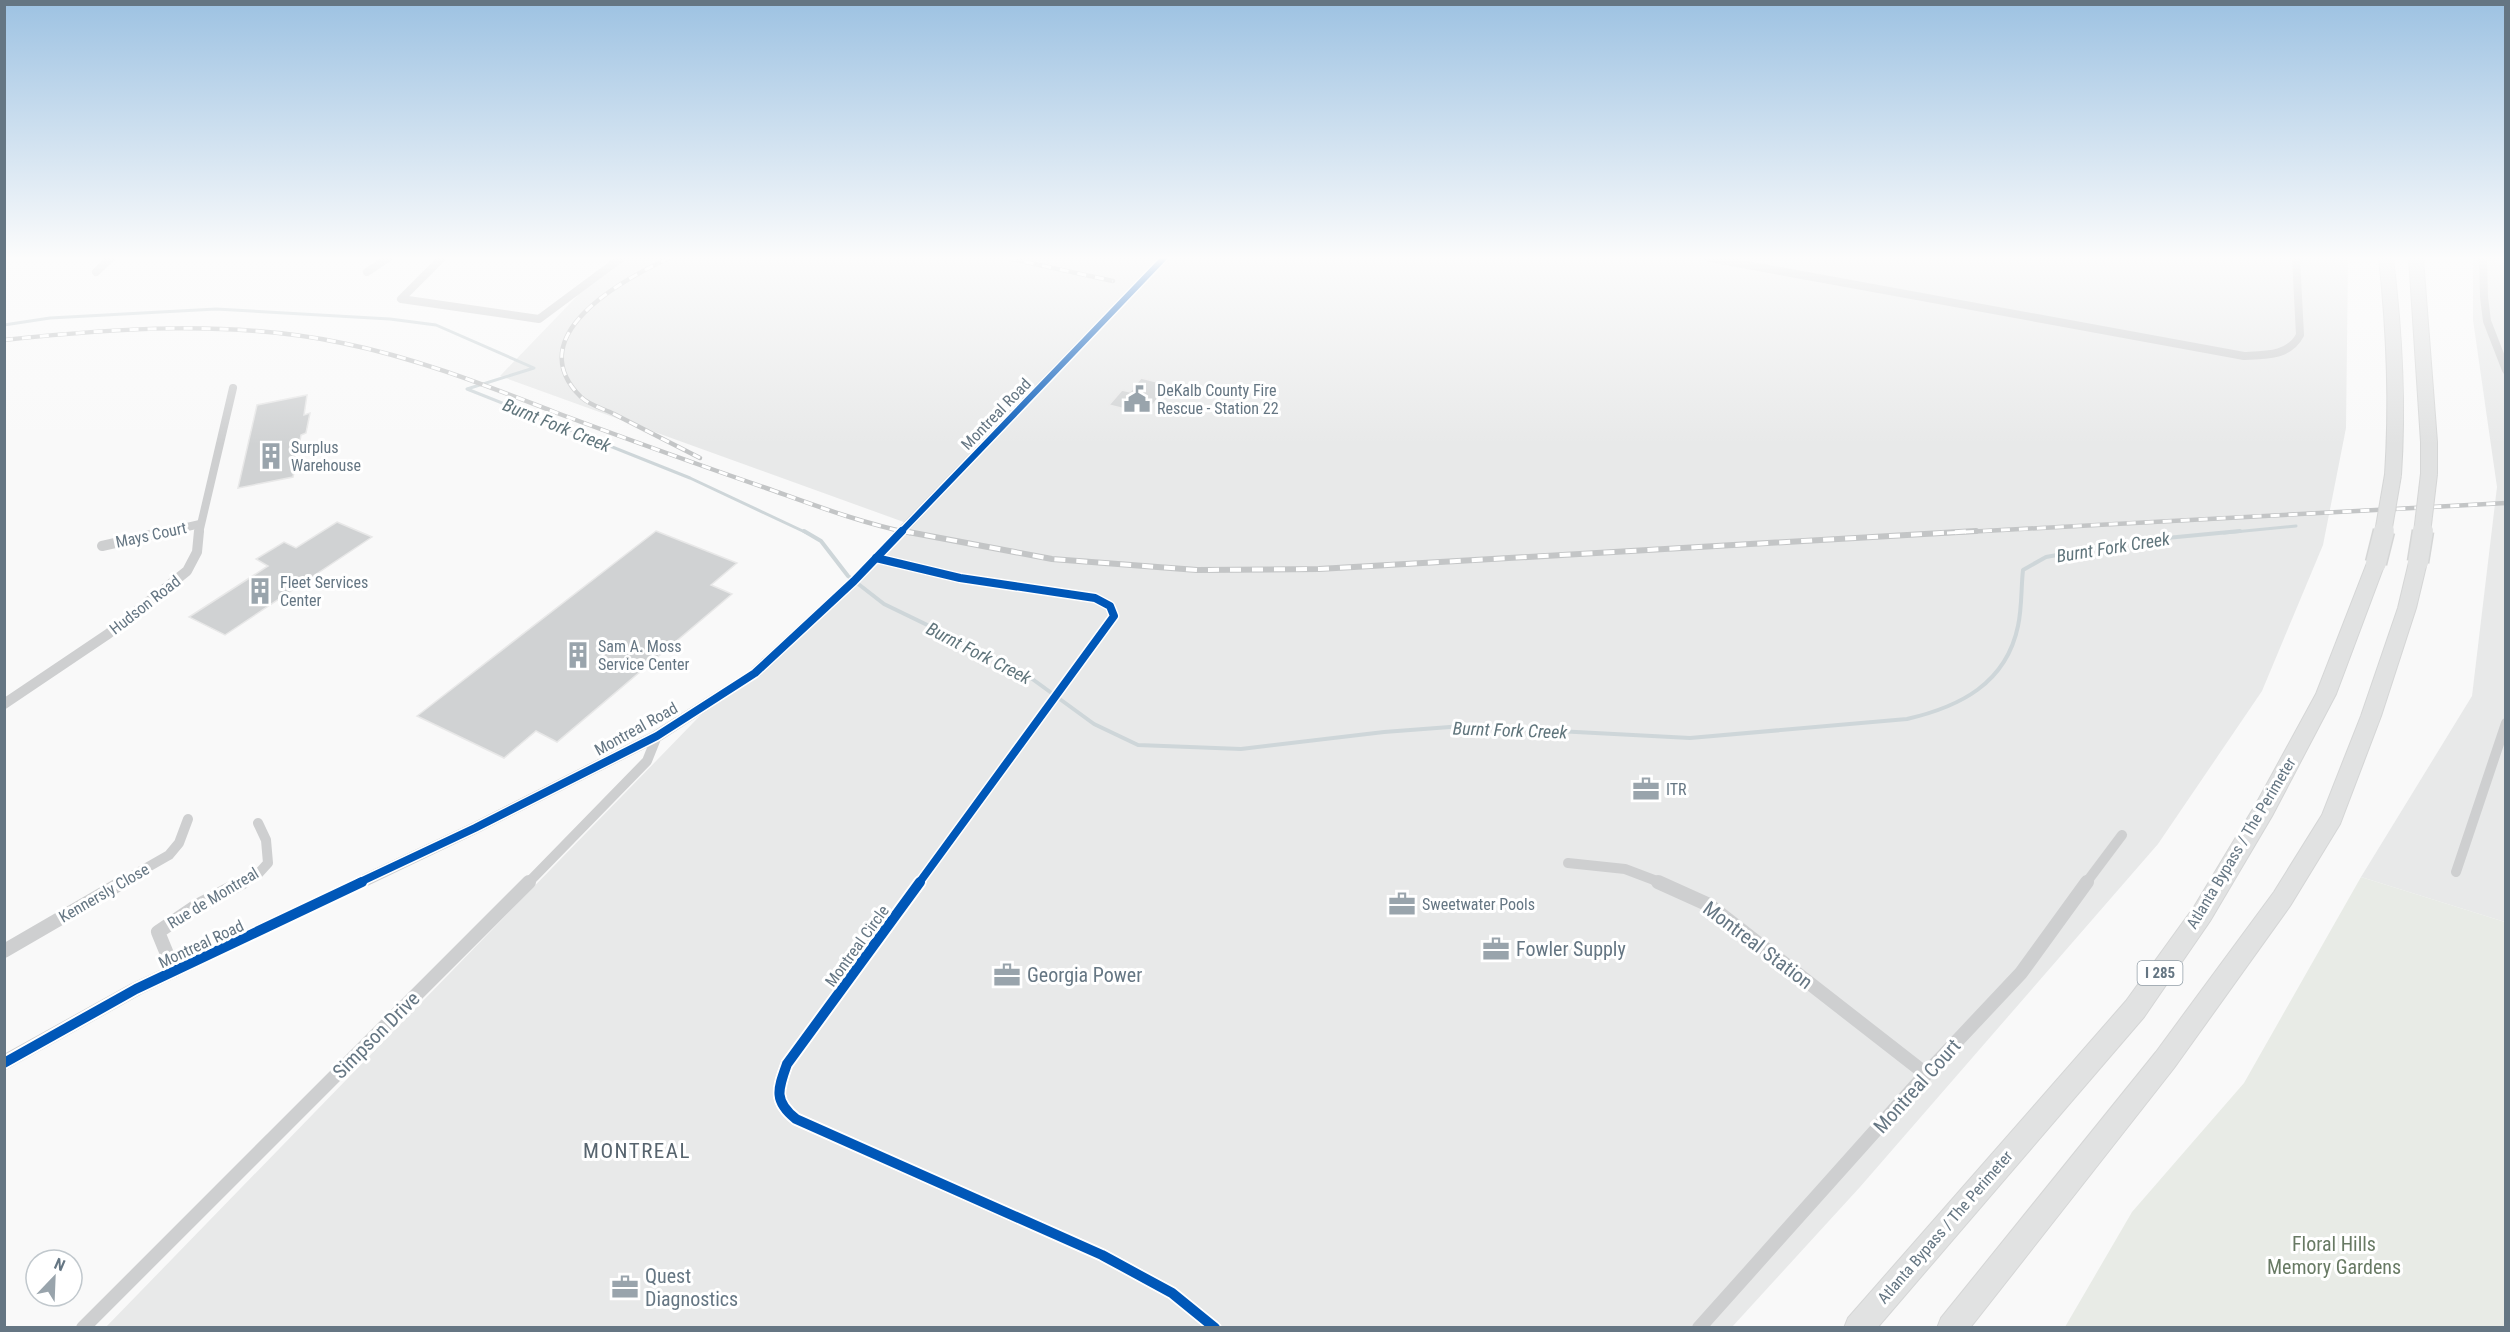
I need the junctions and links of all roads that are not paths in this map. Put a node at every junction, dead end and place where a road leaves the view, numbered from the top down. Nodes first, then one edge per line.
1 (1104, 320) edge
2 (2048, 320) edge
3 (2300, 320) edge
4 (2393, 320) edge
5 (2421, 320) edge
6 (2487, 320) edge
7 (2505, 370) edge
8 (233, 388) dead end
9 (200, 524) junction
10 (102, 546) dead end
11 (876, 558) junction
12 (4, 704) edge
13 (2505, 723) edge
14 (657, 736) junction
15 (188, 819) dead end
16 (258, 823) dead end
17 (2122, 835) dead end
18 (1568, 863) dead end
19 (2456, 872) dead end
20 (4, 951) edge
21 (174, 971) junction
22 (4, 1062) edge
23 (1926, 1074) junction
24 (83, 1328) edge
25 (1215, 1328) edge
26 (1699, 1328) edge
27 (1857, 1328) edge
28 (1952, 1328) edge

1 - 11 street, Montreal Road
2 - 3 street
4 - 27 highway, Atlanta Bypass / The Perimeter / I 285, bridge
5 - 28 highway, bridge
6 - 7 street
8 - 9 street, Hudson Road
9 - 10 street, Mays Court
9 - 12 street, Hudson Road
11 - 14 street, Montreal Road
11 - 25 street, Montreal Circle
13 - 19 street
14 - 21 street, Montreal Road
14 - 24 street, Simpson Drive
15 - 20 street, Kennersly Close
16 - 21 street, Rue de Montreal
17 - 23 street, Montreal Court
18 - 23 street, Montreal Station
21 - 22 street, Montreal Road
23 - 26 street, Montreal Court

